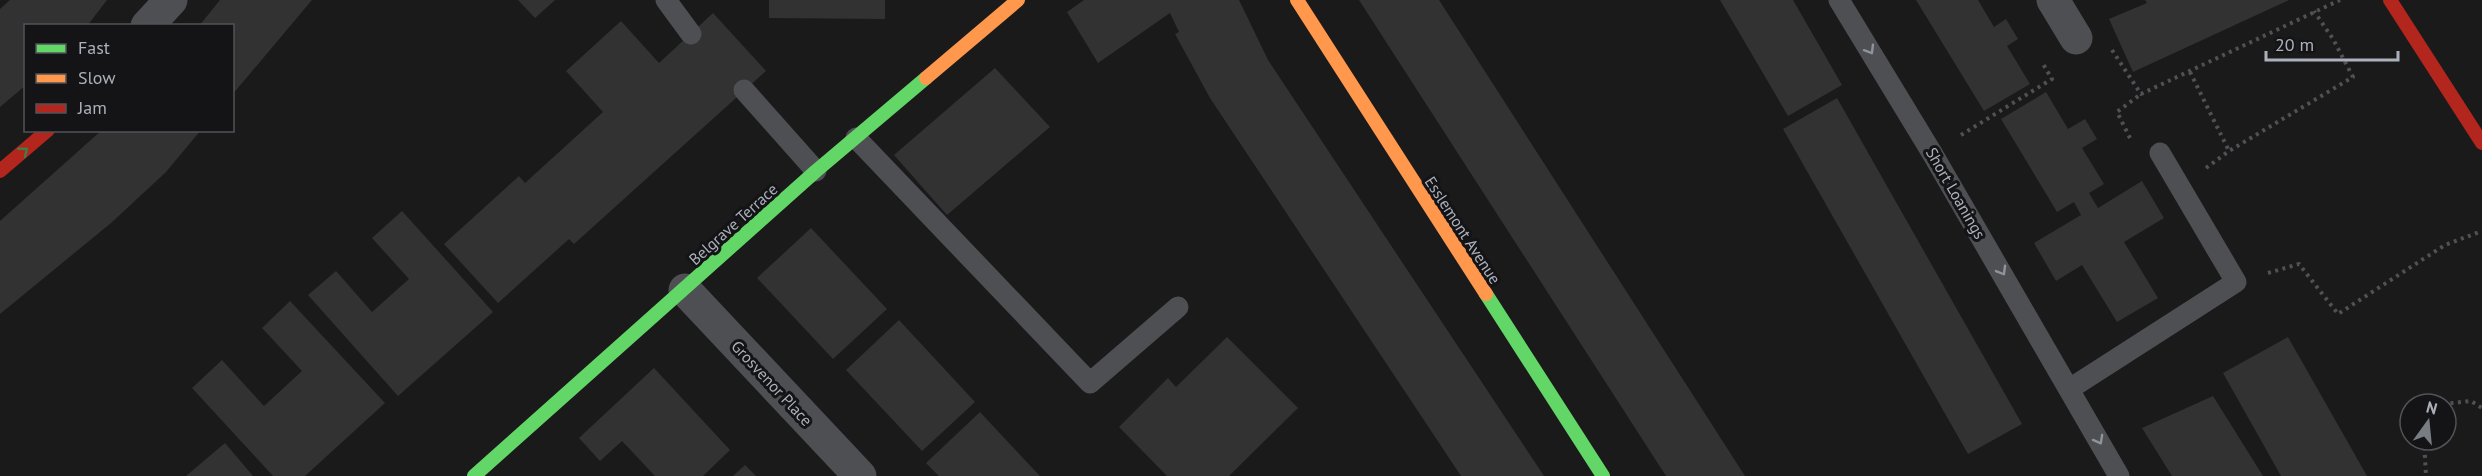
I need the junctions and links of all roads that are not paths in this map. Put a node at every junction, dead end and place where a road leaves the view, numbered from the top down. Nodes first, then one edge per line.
1 (171, 0) edge
2 (666, 0) edge
3 (1018, 0) edge
4 (1297, 0) edge
5 (1839, 0) edge
6 (2053, 0) edge
7 (2390, 0) edge
8 (149, 24) edge
9 (691, 34) dead end
10 (2076, 38) road end
11 (744, 90) dead end
12 (46, 132) edge
13 (855, 138) junction
14 (2482, 143) edge
15 (2160, 153) dead end
16 (0, 171) edge
17 (816, 171) junction
18 (685, 290) junction
19 (1178, 307) dead end
20 (2071, 388) junction
21 (474, 476) edge
22 (860, 476) edge
23 (1603, 476) edge
24 (2120, 476) edge

1 - 8 street
2 - 9 lane
3 - 13 street, Belgrave Terrace
4 - 23 street, Esslemont Avenue
5 -> 20 lane, Short Loanings
6 - 10 street
7 - 14 street
11 - 17 lane
16 -> 12 street
13 - 17 street, Belgrave Terrace
13 - 19 lane
15 - 20 lane
17 - 18 street, Belgrave Terrace
18 - 21 street, Belgrave Terrace
18 - 22 street, Grosvenor Place
20 -> 24 lane, Short Loanings

